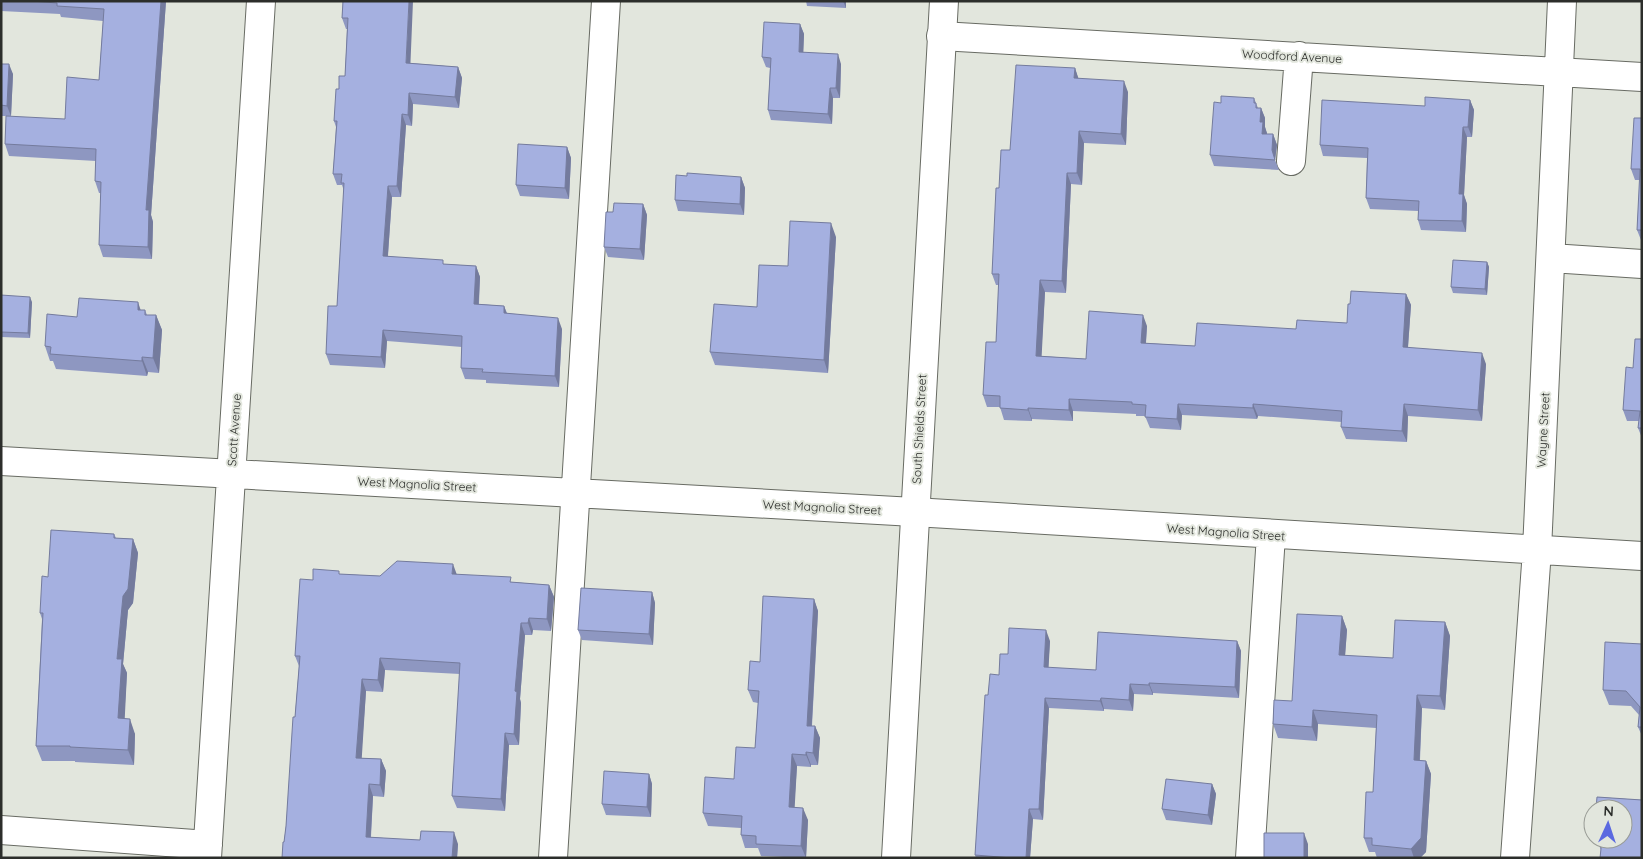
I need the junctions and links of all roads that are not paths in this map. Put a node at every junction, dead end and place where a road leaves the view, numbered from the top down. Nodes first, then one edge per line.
1 (261, 1) edge
2 (606, 1) edge
3 (944, 1) edge
4 (1562, 1) edge
5 (941, 36) junction
6 (1299, 56) junction
7 (1558, 72) junction
8 (1642, 77) edge
9 (1291, 161) dead end
10 (1551, 258) junction
11 (1642, 264) edge
12 (1, 461) edge
13 (232, 473) junction
14 (575, 493) junction
15 (914, 512) junction
16 (1271, 535) junction
17 (1537, 550) junction
18 (1642, 556) edge
19 (1, 830) edge
20 (208, 851) edge
21 (553, 858) edge
22 (896, 858) edge
23 (1250, 858) edge
24 (1515, 858) edge

1 - 13 street, Scott Avenue
2 - 14 street
3 - 5 street, South Shields Street
4 - 7 street, Wayne Street
5 - 6 street, Woodford Avenue
5 - 15 street, South Shields Street
6 - 7 street, Woodford Avenue
6 - 9 street
7 - 8 street, Woodford Avenue
7 - 10 street, Wayne Street
10 - 11 street
10 - 17 street, Wayne Street
12 - 13 street, West Magnolia Street
13 - 14 street, West Magnolia Street
13 - 20 street, Scott Avenue
14 - 15 street, West Magnolia Street
14 - 21 street
15 - 16 street, West Magnolia Street
15 - 22 street, South Shields Street
16 - 17 street, West Magnolia Street
16 - 23 street
17 - 18 street, West Magnolia Street
17 - 24 street, Wayne Street
19 - 20 street

